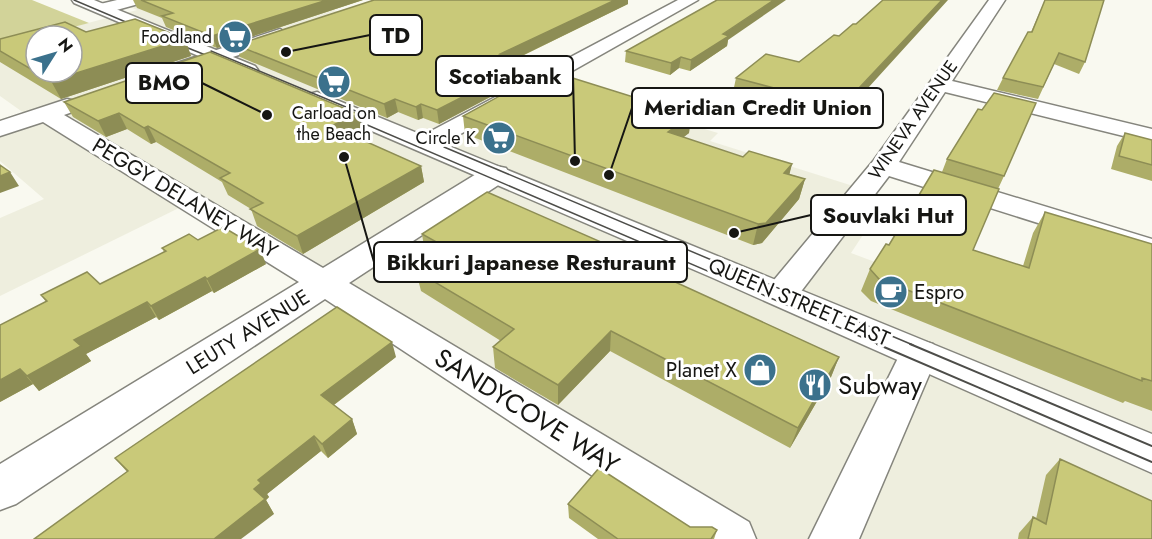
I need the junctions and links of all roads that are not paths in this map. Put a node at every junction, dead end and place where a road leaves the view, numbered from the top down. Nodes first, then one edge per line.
1 (80, 0) edge
2 (136, 0) edge
3 (690, 0) edge
4 (997, 0) edge
5 (102, 9) junction
6 (297, 30) edge
7 (216, 56) junction
8 (159, 76) edge
9 (271, 80) edge
10 (938, 84) junction
11 (293, 89) edge
12 (86, 100) edge
13 (45, 113) junction
14 (0, 129) edge
15 (1152, 136) edge
16 (424, 144) junction
17 (883, 166) junction
18 (496, 174) junction
19 (1152, 249) edge
20 (324, 283) junction
21 (781, 294) junction
22 (919, 354) junction
23 (1152, 454) edge
24 (0, 489) edge
25 (731, 539) edge
26 (834, 539) edge

1 - 5 street
2 - 5 street
3 - 16 street
4 - 10 street, WINEVA AVENUE
5 - 7 street
6 - 7 street
7 - 8 street
7 - 9 street
10 - 15 street
10 - 17 street, WINEVA AVENUE
11 - 16 street, QUEEN STREET EAST
12 - 13 street
13 - 14 street
13 - 20 street, PEGGY DELANEY WAY
16 - 18 street, QUEEN STREET EAST
17 - 19 street
17 - 21 street, WINEVA AVENUE
18 - 20 street, LEUTY AVENUE
18 - 21 street, QUEEN STREET EAST
20 - 24 street, LEUTY AVENUE
20 - 25 street, SANDYCOVE WAY
21 - 22 street, QUEEN STREET EAST
22 - 23 street, QUEEN STREET EAST
22 - 26 street

